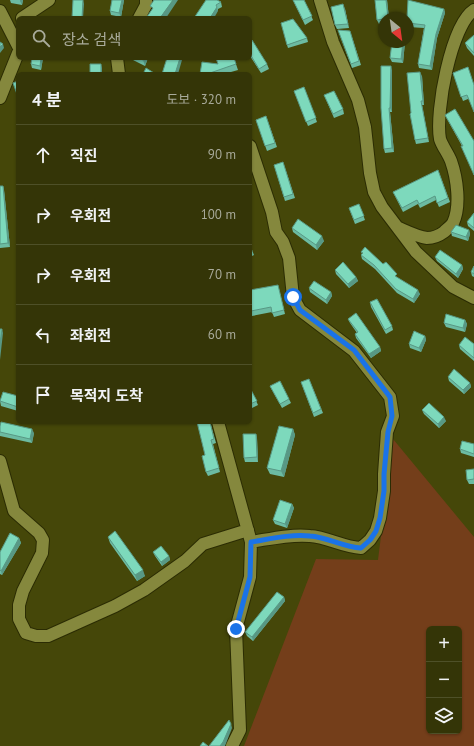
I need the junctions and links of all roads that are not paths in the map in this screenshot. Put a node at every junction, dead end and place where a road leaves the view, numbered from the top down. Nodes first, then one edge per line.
1 (49, 0) edge
2 (146, 0) edge
3 (320, 0) edge
4 (474, 10) edge
5 (0, 11) edge
6 (25, 16) edge
7 (140, 16) edge
8 (16, 26) edge
9 (12, 33) junction
10 (16, 42) edge
11 (16, 58) edge
12 (117, 60) edge
13 (119, 72) edge
14 (0, 98) edge
15 (252, 152) edge
16 (399, 228) junction
17 (474, 298) edge
18 (219, 424) edge
19 (0, 461) edge
20 (249, 536) junction
21 (232, 746) edge

1 - 6 street
2 - 7 street
3 - 16 street
4 - 16 street
5 - 9 street
8 - 9 street
9 - 10 street
11 - 14 street
12 - 13 street
15 - 20 street
16 - 17 street
18 - 20 street
19 - 20 street
20 - 21 street

